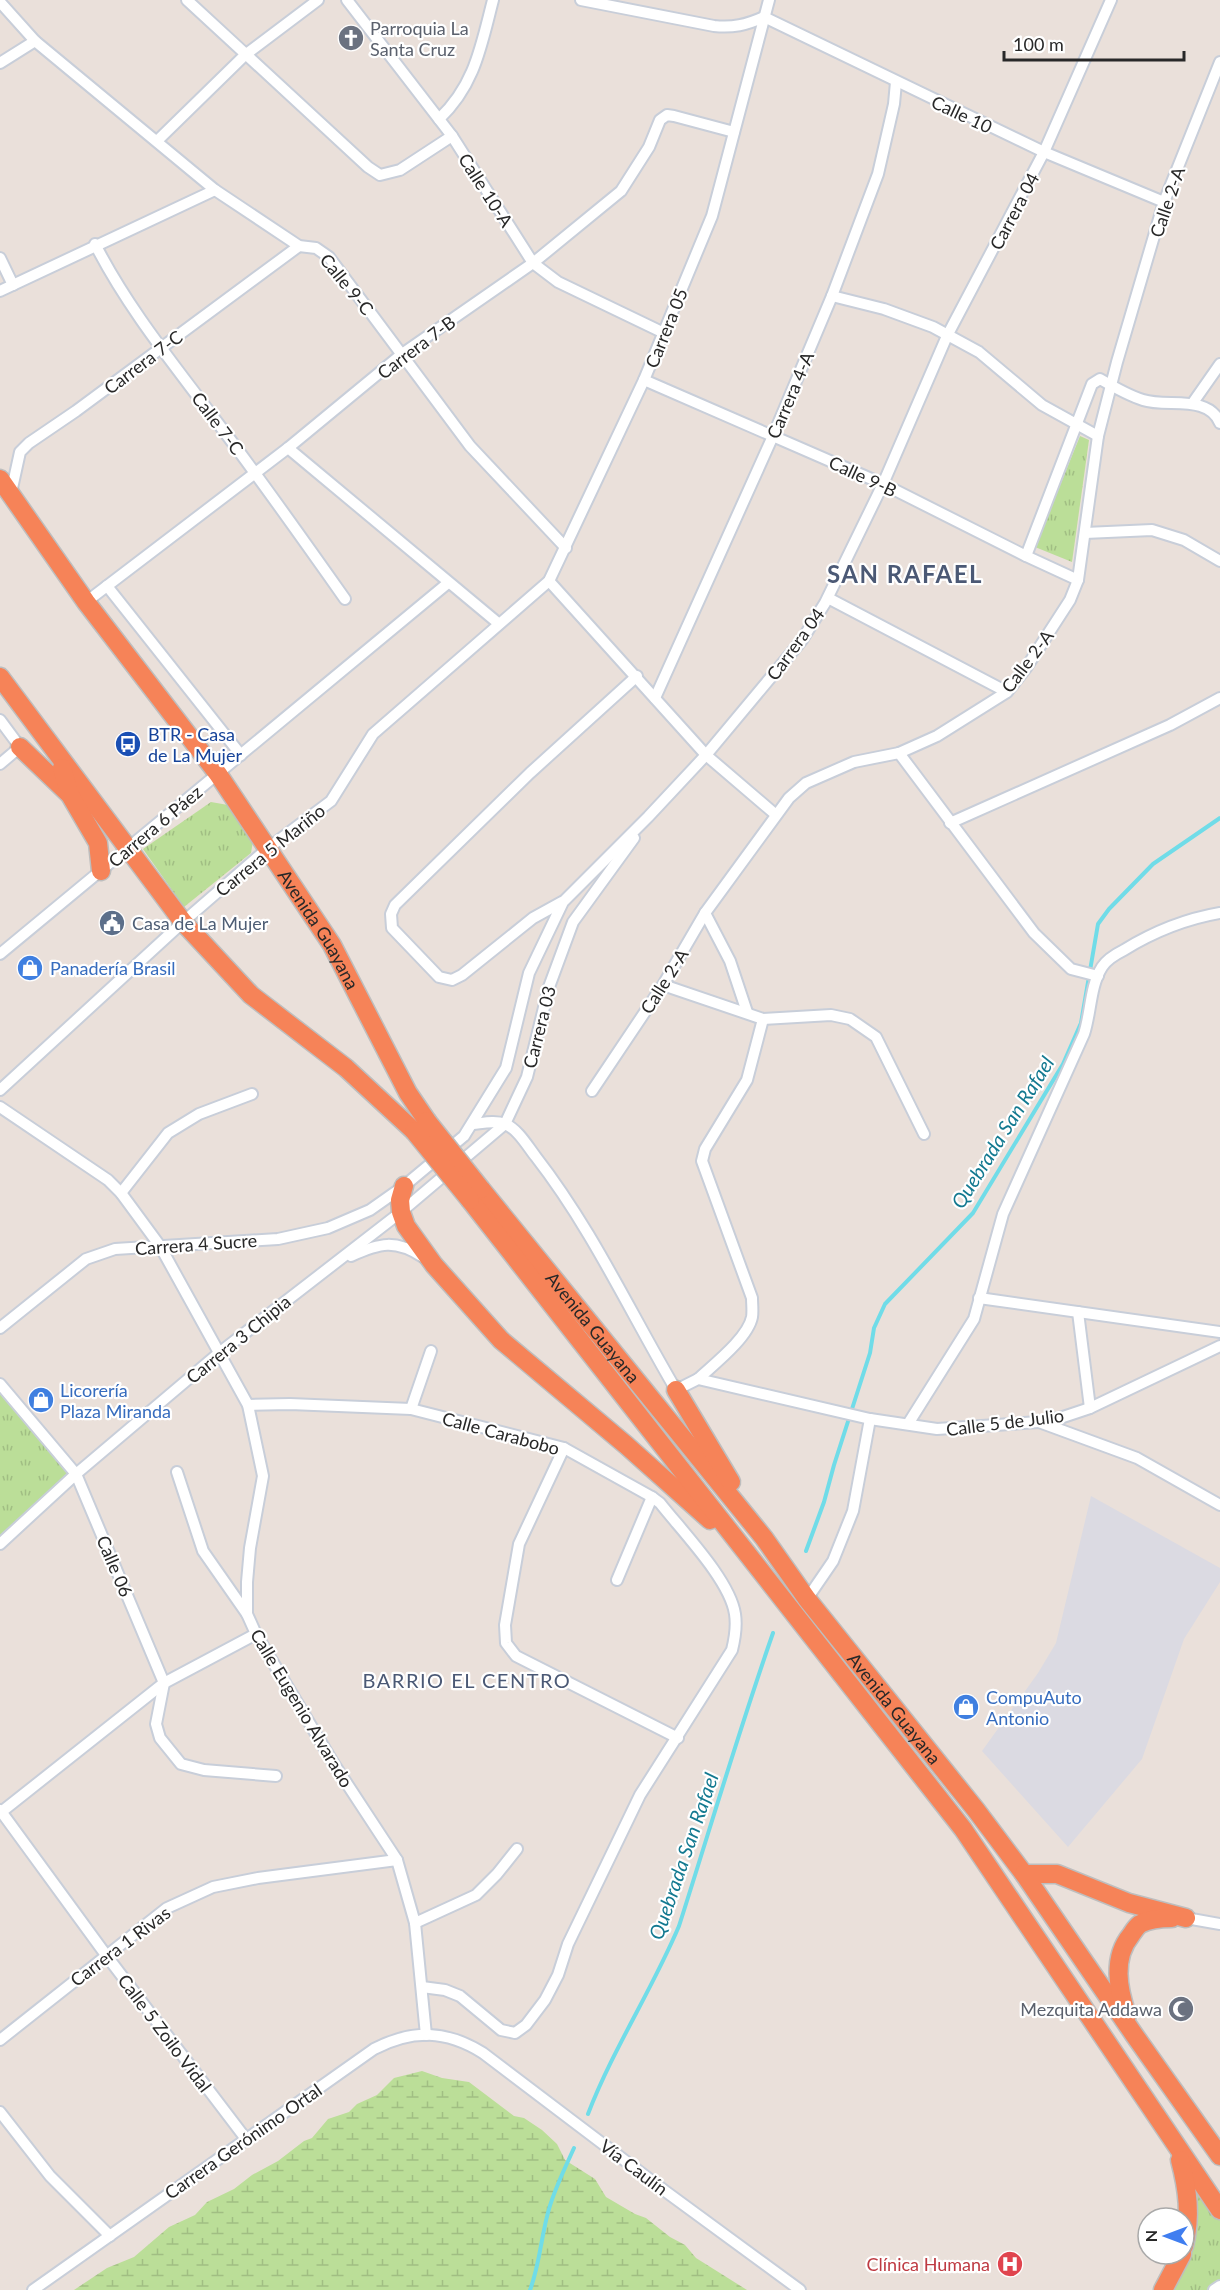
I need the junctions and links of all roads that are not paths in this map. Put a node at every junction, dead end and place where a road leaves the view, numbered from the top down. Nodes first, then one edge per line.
1 (187, 0) edge
2 (318, 0) edge
3 (347, 0) edge
4 (494, 0) edge
5 (581, 0) edge
6 (769, 0) edge
7 (1111, 0) edge
8 (0, 2) edge
9 (764, 17) junction
10 (35, 41) junction
11 (245, 55) junction
12 (1220, 62) edge
13 (0, 63) edge
14 (896, 82) junction
15 (439, 119) junction
16 (734, 132) junction
17 (452, 136) junction
18 (157, 141) junction
19 (1044, 152) junction
20 (215, 190) junction
21 (1164, 202) junction
22 (95, 244) junction
23 (299, 246) junction
24 (0, 258) edge
25 (533, 263) junction
26 (13, 285) junction
27 (0, 291) edge
28 (832, 296) junction
29 (664, 333) junction
30 (948, 336) junction
31 (161, 348) junction
32 (402, 354) junction
33 (1220, 364) edge
34 (644, 380) junction
35 (1112, 386) junction
36 (1192, 404) junction
37 (1220, 423) edge
38 (1075, 425) junction
39 (773, 436) junction
40 (1098, 436) junction
41 (288, 448) junction
42 (255, 473) junction
43 (883, 484) junction
44 (5, 486) edge
45 (1084, 533) junction
46 (566, 548) junction
47 (1026, 556) junction
48 (1220, 561) edge
49 (1078, 580) junction
50 (549, 581) junction
51 (448, 583) junction
52 (106, 586) junction
53 (828, 598) junction
54 (345, 599) dead end
55 (86, 602) junction
56 (498, 623) junction
57 (637, 676) junction
58 (0, 677) edge
59 (1007, 692) junction
60 (655, 698) junction
61 (1220, 698) edge
62 (0, 720) edge
63 (20, 747) junction
64 (899, 753) junction
65 (58, 754) junction
66 (241, 755) junction
67 (706, 755) junction
68 (0, 764) edge
69 (218, 774) junction
70 (70, 795) junction
71 (775, 814) junction
72 (648, 817) junction
73 (104, 818) junction
74 (950, 823) junction
75 (129, 848) junction
76 (267, 849) junction
77 (101, 871) junction
78 (563, 902) junction
79 (705, 913) junction
80 (1220, 913) edge
81 (183, 922) junction
82 (0, 954) edge
83 (1095, 976) junction
84 (663, 985) junction
85 (747, 1012) junction
86 (763, 1019) junction
87 (0, 1090) edge
88 (592, 1091) dead end
89 (252, 1094) dead end
90 (0, 1107) edge
91 (473, 1124) junction
92 (505, 1124) junction
93 (420, 1126) junction
94 (924, 1134) dead end
95 (404, 1186) junction
96 (121, 1193) junction
97 (476, 1195) junction
98 (401, 1212) junction
99 (160, 1246) junction
100 (337, 1262) junction
101 (434, 1265) junction
102 (979, 1298) junction
103 (1078, 1312) junction
104 (0, 1328) edge
105 (1220, 1332) edge
106 (1220, 1346) edge
107 (431, 1351) dead end
108 (219, 1353) junction
109 (698, 1379) junction
110 (0, 1384) edge
111 (676, 1390) junction
112 (248, 1405) junction
113 (1090, 1408) junction
114 (411, 1409) junction
115 (865, 1417) junction
116 (1038, 1422) junction
117 (908, 1424) junction
118 (564, 1448) junction
119 (177, 1472) dead end
120 (76, 1474) junction
121 (652, 1497) junction
122 (1220, 1505) edge
123 (764, 1538) junction
124 (0, 1544) edge
125 (747, 1554) junction
126 (617, 1580) dead end
127 (807, 1599) junction
128 (247, 1614) junction
129 (256, 1634) junction
130 (164, 1683) junction
131 (678, 1738) junction
132 (276, 1776) dead end
133 (1, 1811) edge
134 (517, 1849) dead end
135 (397, 1860) junction
136 (1024, 1874) junction
137 (1186, 1918) junction
138 (415, 1923) junction
139 (1220, 1924) edge
140 (106, 1955) junction
141 (422, 1987) junction
142 (426, 2035) junction
143 (1135, 2036) junction
144 (0, 2040) edge
145 (468, 2044) joint
146 (0, 2112) edge
147 (1200, 2127) junction
148 (246, 2139) junction
149 (1220, 2143) edge
150 (1177, 2146) junction
151 (1220, 2156) edge
152 (1189, 2206) edge
153 (1220, 2210) edge
154 (110, 2236) junction
155 (1176, 2266) edge
156 (1220, 2286) edge
157 (33, 2290) edge
158 (800, 2290) edge
159 (1163, 2290) edge
160 (1214, 2290) edge

1 - 11 street
2 - 11 street
3 - 15 street, Calle 10-A
4 - 15 street
5 - 9 street
6 - 9 street, Carrera 05
7 - 19 street, Carrera 04
8 - 10 street, Calle 9-C
9 - 14 street, Calle 10
9 - 16 street, Carrera 05
10 - 13 street
10 - 18 street, Calle 9-C
11 - 17 street
11 - 18 street
12 - 21 street, Calle 2-A
14 - 19 street, Calle 10
14 - 28 street, Carrera 4-A
15 - 17 street, Calle 10-A
16 - 25 street, Carrera 7-B
16 - 29 street, Carrera 05
17 - 25 street, Calle 10-A
18 - 20 street, Calle 9-C
19 - 21 street, Calle 10
19 - 30 street, Carrera 04
20 - 22 street
20 - 23 street, Calle 9-C
21 - 35 street, Calle 2-A
22 - 26 street
22 - 31 street, Calle 7-C
23 - 31 street, Carrera 7-C
23 - 32 street, Calle 9-C
24 - 26 street
25 - 29 street, Calle 10-A
25 - 32 street, Carrera 7-B
26 - 27 street
28 - 30 street
28 - 39 street, Carrera 4-A
29 - 34 street, Carrera 05
30 - 38 street
30 - 43 street, Carrera 04
31 - 42 street, Calle 7-C
31 - 44 street, Carrera 7-C
32 - 41 street, Carrera 7-B
32 - 46 street, Calle 9-C
33 - 36 street
34 - 39 street, Calle 9-B
34 - 46 street, Carrera 05
35 - 36 street
35 - 38 street
35 - 40 street, Calle 2-A
36 - 37 street
38 - 40 street
38 - 47 street
39 - 43 street, Calle 9-B
39 - 60 street, Carrera 4-A
40 - 45 street, Calle 2-A
41 - 42 street, Carrera 7-B
41 - 51 street
42 - 52 street, Carrera 7-B
42 - 54 street, Calle 7-C
43 - 47 street, Calle 9-B
43 - 53 street, Carrera 04
44 - 55 highway, Avenida Guayana
45 - 48 street
45 - 49 street, Calle 2-A
46 - 50 street, Carrera 05
47 - 49 street, Calle 9-B
49 - 59 street, Calle 2-A
50 - 56 street, Carrera 05
50 - 57 street
51 - 56 street
51 - 66 street, Carrera 6 Páez
52 - 55 street, Carrera 7-B
52 - 66 street
53 - 59 street
53 - 67 street, Carrera 04
55 - 69 highway, Avenida Guayana
56 - 76 street, Carrera 5 Mariño
57 - 60 street
57 - 78 street
58 - 65 highway, Avenida Guayana
59 - 64 street, Calle 2-A
60 - 67 street
61 - 74 street
62 - 63 street
63 - 68 street
63 - 70 highway
64 - 71 street, Calle 2-A
64 - 74 street
65 - 70 highway
65 - 73 highway, Avenida Guayana
66 - 69 street, Carrera 6 Páez
67 - 71 street
67 - 72 street, Carrera 04
69 - 75 street, Carrera 6 Páez
69 - 76 highway, Avenida Guayana
70 - 73 highway
70 - 77 highway
71 - 79 street, Calle 2-A
72 - 78 street, Carrera 04
72 - 92 street, Carrera 03
73 - 75 highway, Avenida Guayana
74 - 83 street
75 - 77 street, Carrera 6 Páez
75 - 81 highway, Avenida Guayana
76 - 81 street, Carrera 5 Mariño
76 - 93 highway, Avenida Guayana
77 - 82 street, Carrera 6 Páez
78 - 91 street, Carrera 04
79 - 84 street, Calle 2-A
79 - 85 street
80 - 83 street
81 - 87 street, Carrera 5 Mariño
81 - 93 highway, Avenida Guayana
83 - 102 street
84 - 85 street
84 - 88 street, Calle 2-A
85 - 86 street
86 - 94 street
86 - 109 street
89 - 96 street
90 - 96 street, Calle Eugenio Alvarado
91 - 92 street
91 - 95 street, Carrera 04
92 - 98 street, Carrera 03
92 - 111 street
93 - 97 highway, Avenida Guayana, bridge
95 - 98 highway
95 - 99 street, Carrera 4 Sucre
96 - 99 street, Calle Eugenio Alvarado
97 - 123 highway, Avenida Guayana
97 - 125 highway, Avenida Guayana
98 - 100 street, Carrera 3 Chipia
98 - 101 highway
99 - 104 street, Carrera 4 Sucre
99 - 108 street, Calle Eugenio Alvarado
100 - 101 street
100 - 108 street, Carrera 3 Chipia
101 - 125 highway
102 - 103 street
102 - 117 street
103 - 105 street
103 - 113 street
106 - 113 street, Calle 5 de Julio
107 - 114 street
108 - 112 street, Calle Eugenio Alvarado
108 - 120 street, Carrera 3 Chipia
109 - 111 street
109 - 115 street, Calle 5 de Julio
110 - 120 street, Calle 06
111 - 123 highway
112 - 114 street, Calle Carabobo
112 - 128 street, Calle Eugenio Alvarado
113 - 116 street, Calle 5 de Julio
114 - 118 street, Calle Carabobo
115 - 117 street, Calle 5 de Julio
115 - 127 street
116 - 117 street, Calle 5 de Julio
116 - 122 street
118 - 121 street, Calle Carabobo
118 - 131 street
119 - 128 street
120 - 124 street, Carrera 3 Chipia
120 - 130 street, Calle 06
121 - 126 street
121 - 131 street, Calle Carabobo
123 - 127 highway, Avenida Guayana
125 - 150 highway, Avenida Guayana
127 - 136 highway, Avenida Guayana
128 - 129 street, Calle Eugenio Alvarado
129 - 130 street
129 - 135 street, Calle Eugenio Alvarado
130 - 132 street
130 - 133 street
131 - 141 street
133 - 140 street, Calle 5 Zoilo Vidal
134 - 138 street
135 - 138 street, Calle Eugenio Alvarado
135 - 140 street, Carrera 1 Rivas
136 - 137 highway
136 - 143 highway, Avenida Guayana
137 - 139 street
137 - 143 highway
138 - 141 street, Calle Eugenio Alvarado
140 - 144 street, Carrera 1 Rivas
140 - 148 street, Calle 5 Zoilo Vidal
141 - 142 street, Calle Eugenio Alvarado
142 - 145 street, Carrera Gerónimo Ortal
142 - 148 street, Carrera Gerónimo Ortal
143 - 147 highway, Avenida Guayana
145 - 158 street, Vía Caulín
146 - 154 street
147 - 149 highway
147 - 151 highway, Avenida Guayana
148 - 154 street, Carrera Gerónimo Ortal
150 - 152 highway
150 - 153 highway, Avenida Guayana
154 - 157 street, Carrera Gerónimo Ortal
155 - 159 highway
156 - 160 street

